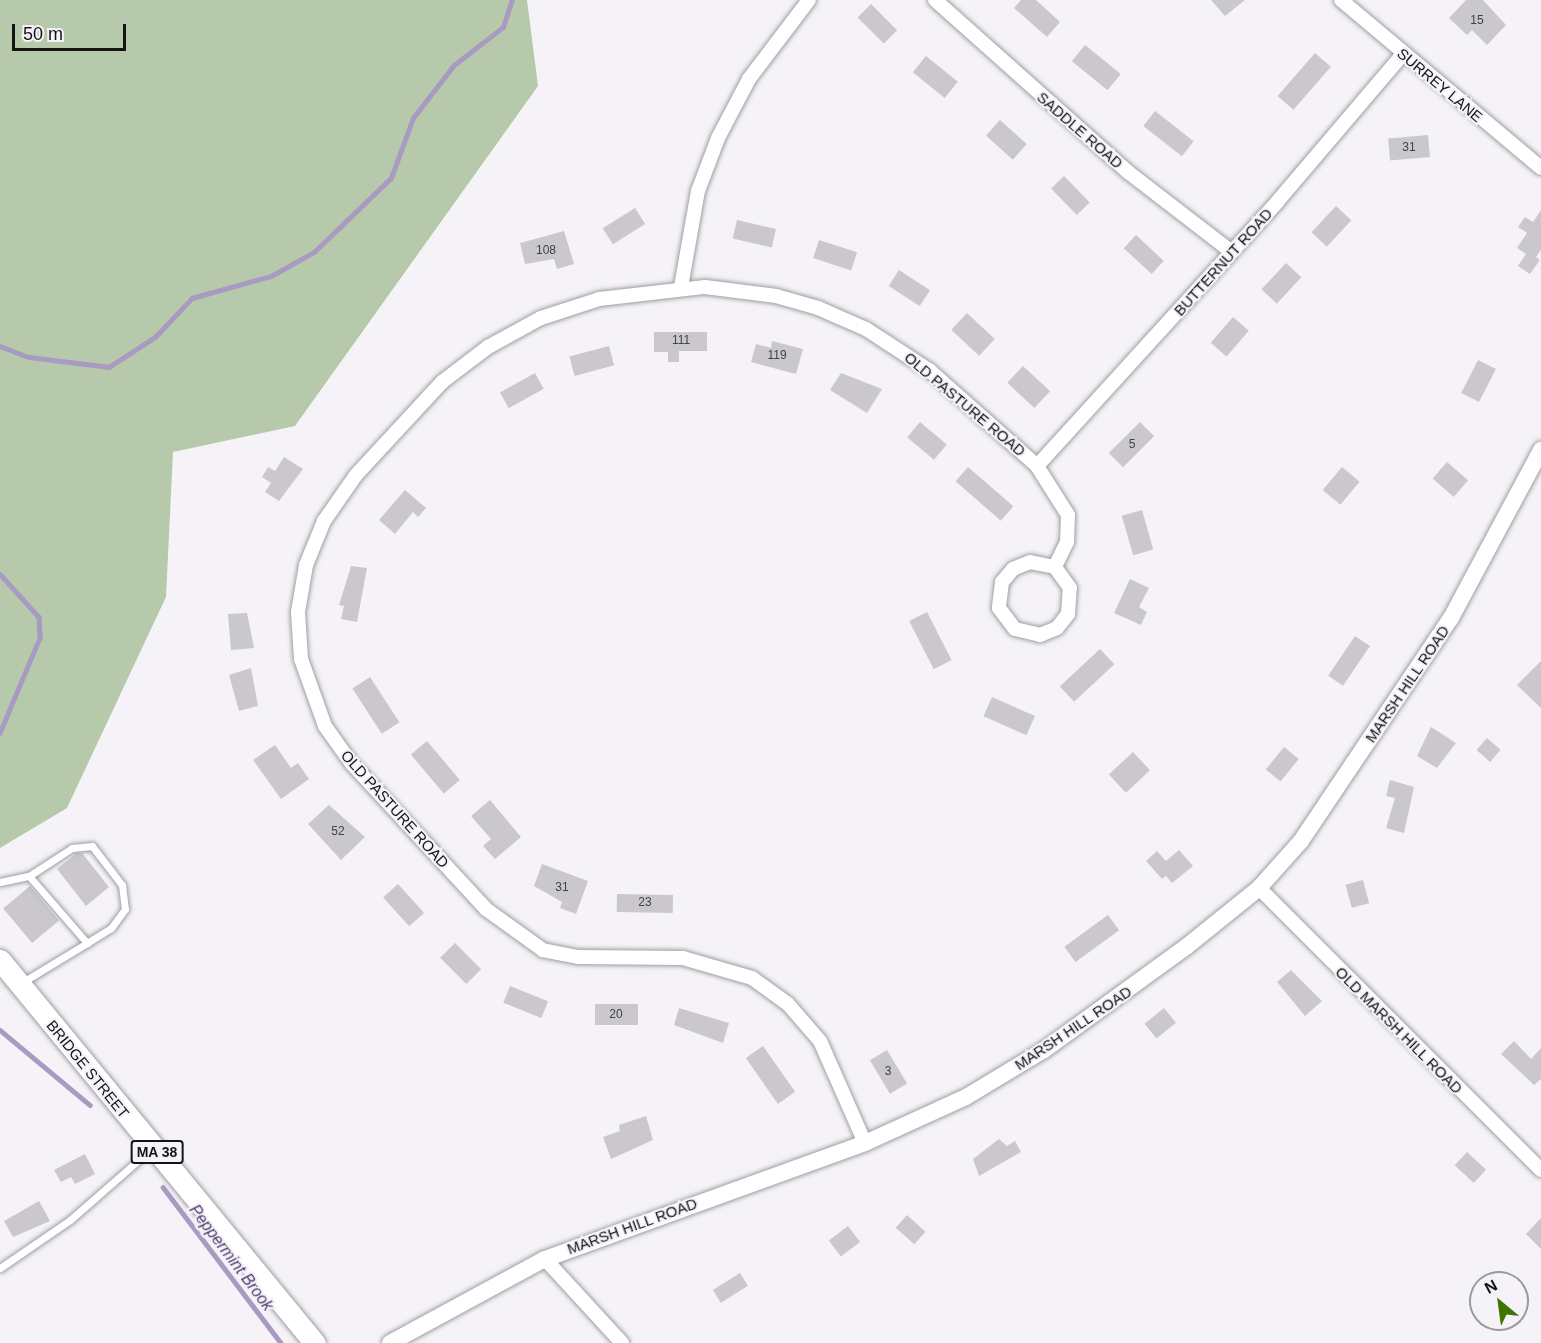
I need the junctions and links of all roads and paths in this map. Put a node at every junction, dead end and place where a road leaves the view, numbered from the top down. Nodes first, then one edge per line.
1 (808, 0) edge
2 (935, 0) edge
3 (1341, 0) edge
4 (1403, 54) junction
5 (1541, 168) edge
6 (1232, 252) junction
7 (681, 287) junction
8 (1541, 450) edge
9 (1037, 466) junction
10 (1055, 567) junction
11 (29, 876) junction
12 (0, 882) edge
13 (1259, 888) junction
14 (87, 943) junction
15 (0, 960) edge
16 (19, 984) junction
17 (865, 1143) junction
18 (152, 1147) junction
19 (1541, 1170) edge
20 (545, 1259) junction
21 (0, 1268) edge
22 (315, 1343) edge
23 (390, 1343) edge
24 (622, 1343) edge

1 - 7 street
2 - 6 street, SADDLE ROAD
3 - 4 street, SURREY LANE
4 - 5 street, SURREY LANE
4 - 6 street, BUTTERNUT ROAD
6 - 9 street, BUTTERNUT ROAD
7 - 9 street, OLD PASTURE ROAD
7 - 17 street, OLD PASTURE ROAD
8 - 13 street, MARSH HILL ROAD
9 - 10 street, OLD PASTURE ROAD
10 - 10 street
11 - 12 lane
11 - 14 lane
11 - 14 lane
13 - 17 street, MARSH HILL ROAD
13 - 19 street, OLD MARSH HILL ROAD
14 - 16 lane
15 - 16 main road, BRIDGE STREET / MA 38
16 - 18 main road, BRIDGE STREET / MA 38
17 - 20 street, MARSH HILL ROAD
18 - 21 lane
18 - 22 main road, BRIDGE STREET / MA 38
20 - 23 street, MARSH HILL ROAD
20 - 24 street

